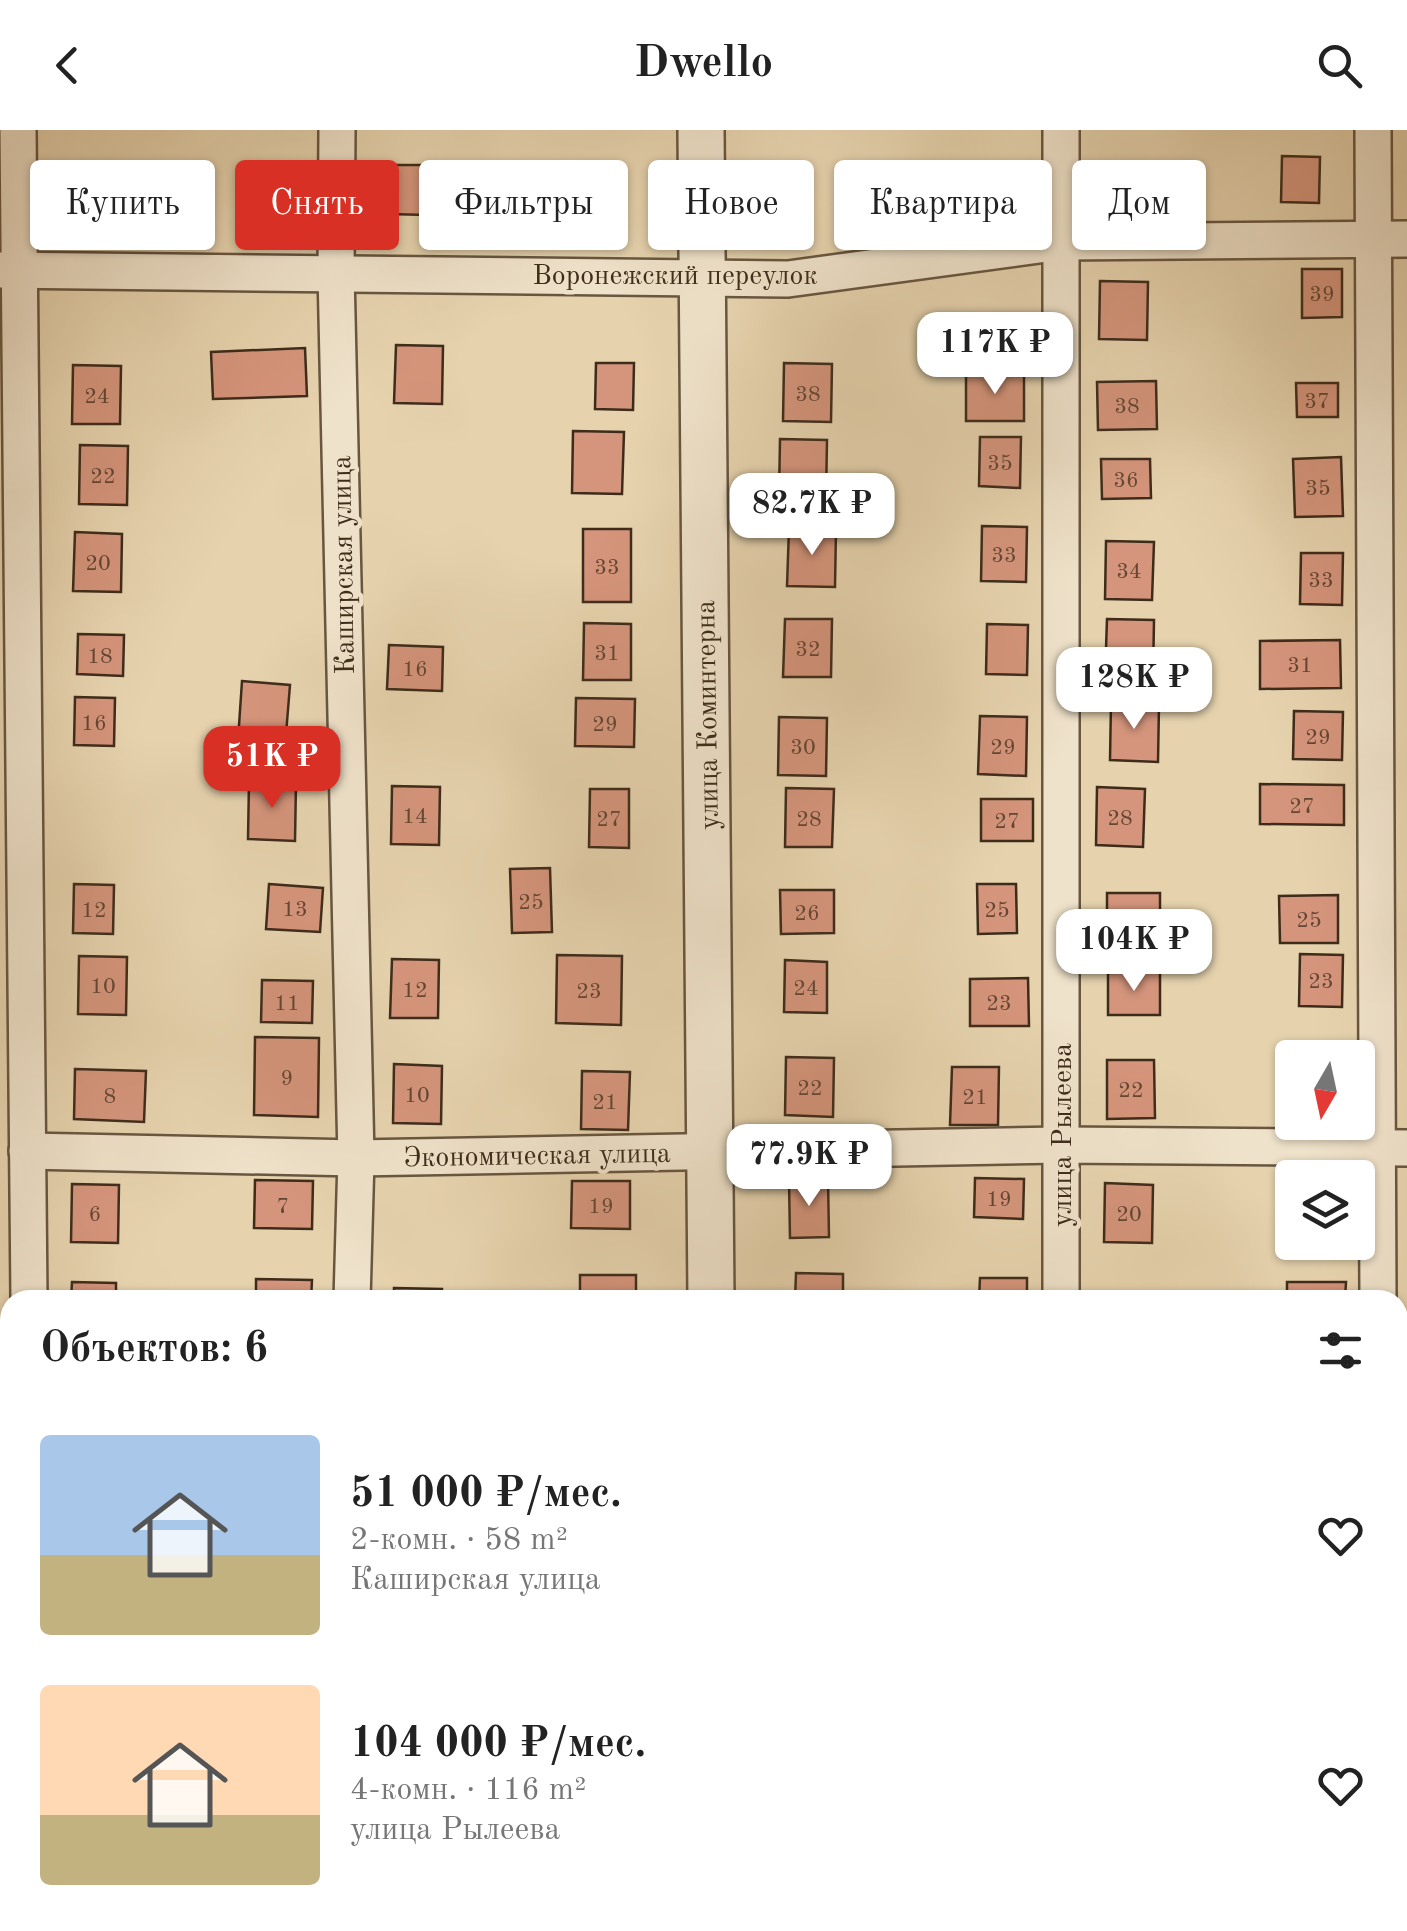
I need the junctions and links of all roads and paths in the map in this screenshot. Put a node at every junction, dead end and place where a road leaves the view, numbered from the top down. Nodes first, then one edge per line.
1 (18, 130) edge
2 (337, 130) edge
3 (701, 130) edge
4 (1061, 130) edge
5 (1373, 130) edge
6 (1390, 239) edge
7 (1061, 242) junction
8 (8, 270) edge
9 (336, 272) junction
10 (699, 277) junction
11 (1061, 1145) junction
12 (1392, 1148) edge
13 (713, 1150) junction
14 (27, 1152) junction
15 (356, 1158) junction
16 (29, 1290) edge
17 (352, 1290) edge
18 (711, 1290) edge
19 (1061, 1290) edge
20 (1379, 1290) edge

1 - 8 street
2 - 9 street, Каширская улица
3 - 10 street, улица Коминтерна
4 - 7 street, улица Рылеева
5 - 6 street
6 - 7 street, Воронежский переулок
6 - 12 street
7 - 10 street, Воронежский переулок
7 - 11 street, улица Рылеева
8 - 9 street, Воронежский переулок
8 - 14 street
9 - 10 street, Воронежский переулок
9 - 15 street, Каширская улица
10 - 13 street, улица Коминтерна
11 - 12 street, Экономическая улица
11 - 13 street, Экономическая улица
11 - 19 street, улица Рылеева
12 - 20 street
13 - 15 street, Экономическая улица
13 - 18 street, улица Коминтерна
14 - 15 street, Экономическая улица
14 - 16 street
15 - 17 street, Каширская улица

